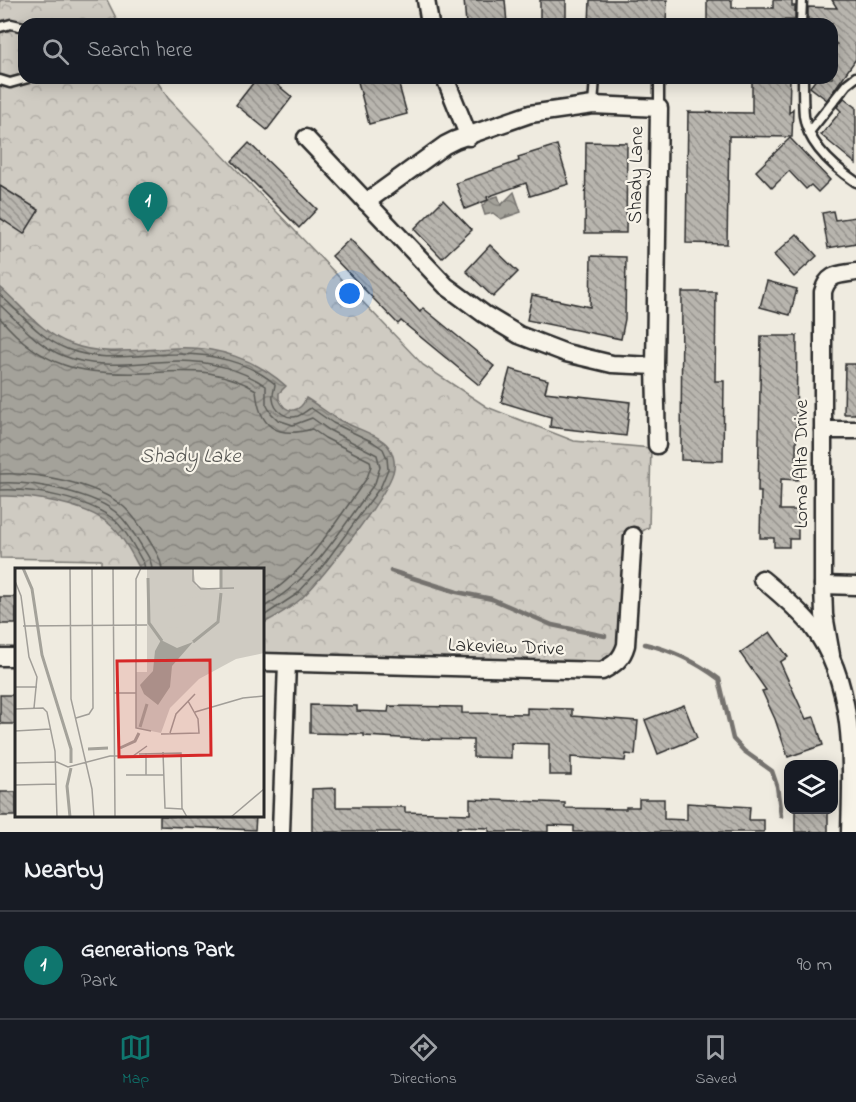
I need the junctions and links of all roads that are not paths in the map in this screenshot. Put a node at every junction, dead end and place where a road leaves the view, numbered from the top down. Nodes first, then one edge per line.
1 (426, 0) edge
2 (801, 0) edge
3 (429, 18) edge
4 (801, 18) edge
5 (1, 25) edge
6 (18, 26) edge
7 (856, 77) edge
8 (0, 80) edge
9 (18, 81) edge
10 (447, 84) edge
11 (595, 84) edge
12 (659, 84) edge
13 (803, 84) edge
14 (593, 105) junction
15 (659, 108) junction
16 (809, 132) junction
17 (469, 137) junction
18 (306, 138) dead end
19 (856, 182) edge
20 (366, 202) junction
21 (856, 272) edge
22 (655, 366) junction
23 (823, 430) junction
24 (856, 430) edge
25 (657, 445) dead end
26 (633, 536) dead end
27 (762, 579) dead end
28 (823, 585) junction
29 (856, 586) edge
30 (831, 655) junction
31 (264, 662) edge
32 (287, 663) junction
33 (281, 832) edge
34 (850, 832) edge

1 - 3 street
2 - 4 lane
5 - 6 lane
7 - 16 lane
8 - 9 lane
10 - 17 street
11 - 14 lane
12 - 15 lane
13 - 16 lane
14 - 15 street, Shady Lane
14 - 17 street, Shady Lane
15 - 22 street, Shady Lane
16 - 19 lane
17 - 20 street, Shady Lane
18 - 20 street
20 - 22 street
21 - 23 street, Loma Alta Drive
22 - 25 street, Shady Lane
23 - 24 street
23 - 28 street, Loma Alta Drive
26 - 32 street, Lakeview Drive
27 - 30 street
28 - 29 street
28 - 30 street, Loma Alta Drive
30 - 34 street
31 - 32 street, Lakeview Drive
32 - 33 street

